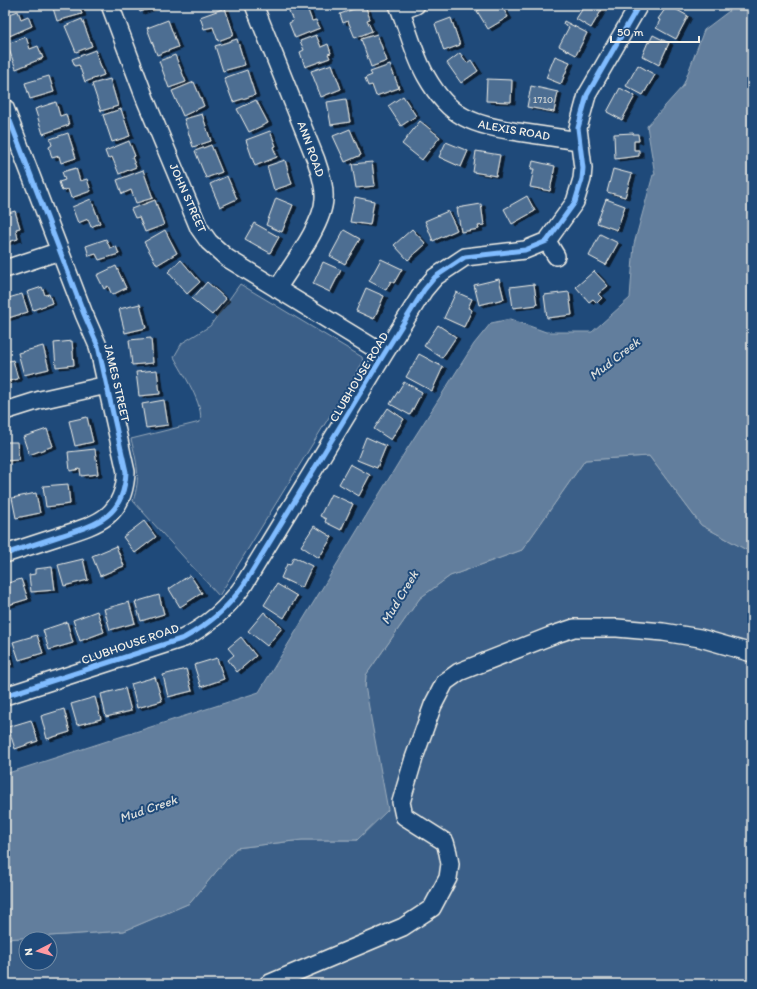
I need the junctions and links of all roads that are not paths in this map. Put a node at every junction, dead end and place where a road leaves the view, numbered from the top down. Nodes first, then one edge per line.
1 (110, 5) edge
2 (254, 5) edge
3 (639, 5) edge
4 (405, 7) edge
5 (5, 108) edge
6 (8, 127) edge
7 (579, 141) junction
8 (547, 241) junction
9 (60, 251) junction
10 (556, 256) dead end
11 (5, 269) edge
12 (278, 289) junction
13 (384, 354) junction
14 (107, 385) junction
15 (5, 411) edge
16 (5, 554) edge
17 (752, 653) edge
18 (5, 696) edge
19 (268, 984) edge

1 - 12 street, JOHN STREET
2 - 12 street, ANN ROAD
3 - 7 street
4 - 7 street, ALEXIS ROAD
5 - 6 street, JAMES STREET
6 - 9 street, JAMES STREET
7 - 8 street
8 - 10 street
8 - 13 street, CLUBHOUSE ROAD
9 - 11 street
9 - 14 street, JAMES STREET
12 - 13 street, JOHN STREET
13 - 18 street, CLUBHOUSE ROAD
14 - 15 street
14 - 16 street, JAMES STREET
17 - 19 street

